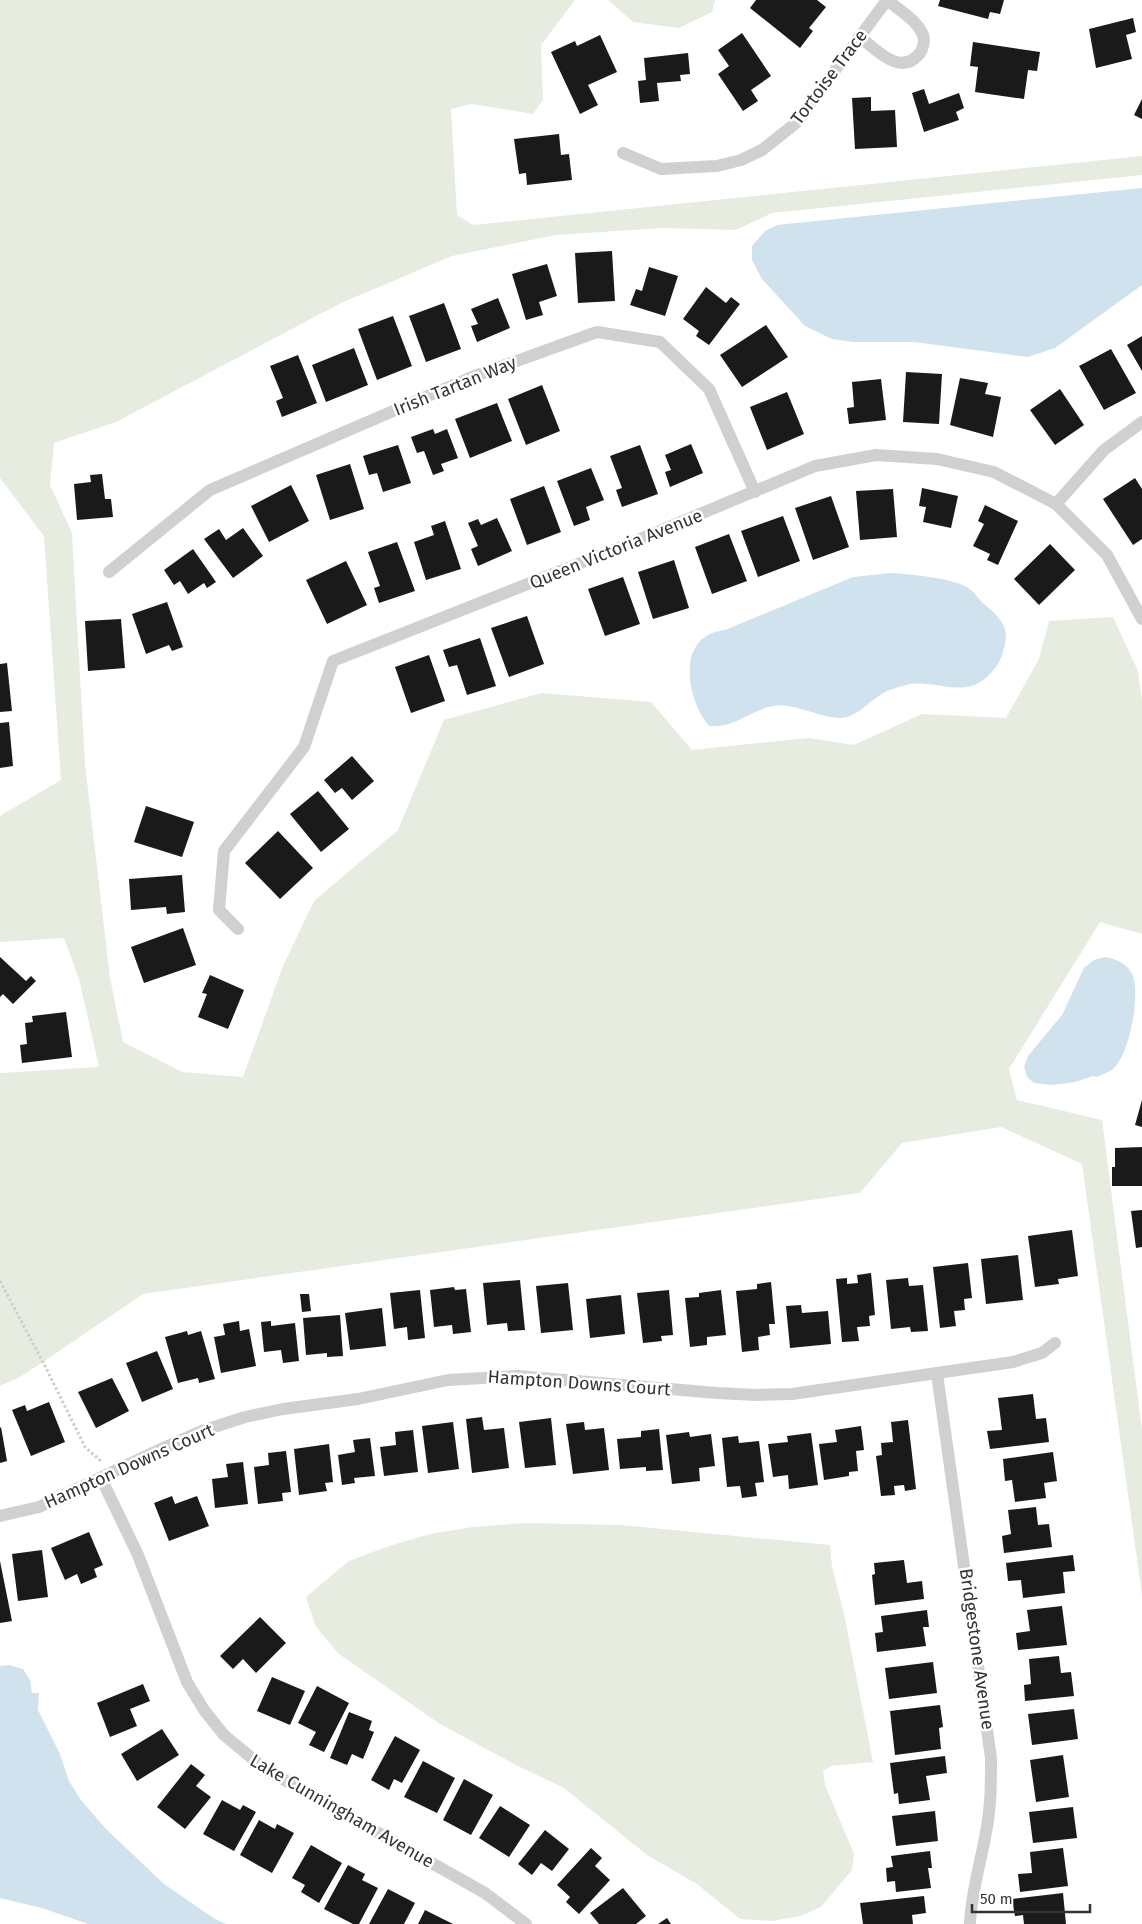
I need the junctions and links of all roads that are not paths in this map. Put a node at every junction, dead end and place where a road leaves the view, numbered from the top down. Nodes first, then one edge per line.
1 (887, 0) edge
2 (860, 36) junction
3 (623, 153) dead end
4 (1142, 422) edge
5 (755, 492) junction
6 (1056, 504) junction
7 (109, 572) dead end
8 (1142, 619) edge
9 (238, 929) dead end
10 (1055, 1342) dead end
11 (937, 1374) junction
12 (106, 1476) junction
13 (0, 1516) edge
14 (526, 1924) edge
15 (970, 1924) edge

1 - 2 street, Tortoise Trace
1 - 2 street
2 - 3 street, Tortoise Trace
4 - 6 street
5 - 6 street, Queen Victoria Avenue
5 - 7 street, Irish Tartan Way
5 - 9 street, Queen Victoria Avenue
6 - 8 street, Queen Victoria Avenue
10 - 11 street, Hampton Downs Court
11 - 12 street, Hampton Downs Court
11 - 15 street, Bridgestone Avenue
12 - 13 street, Hampton Downs Court
12 - 14 street, Lake Cunningham Avenue

